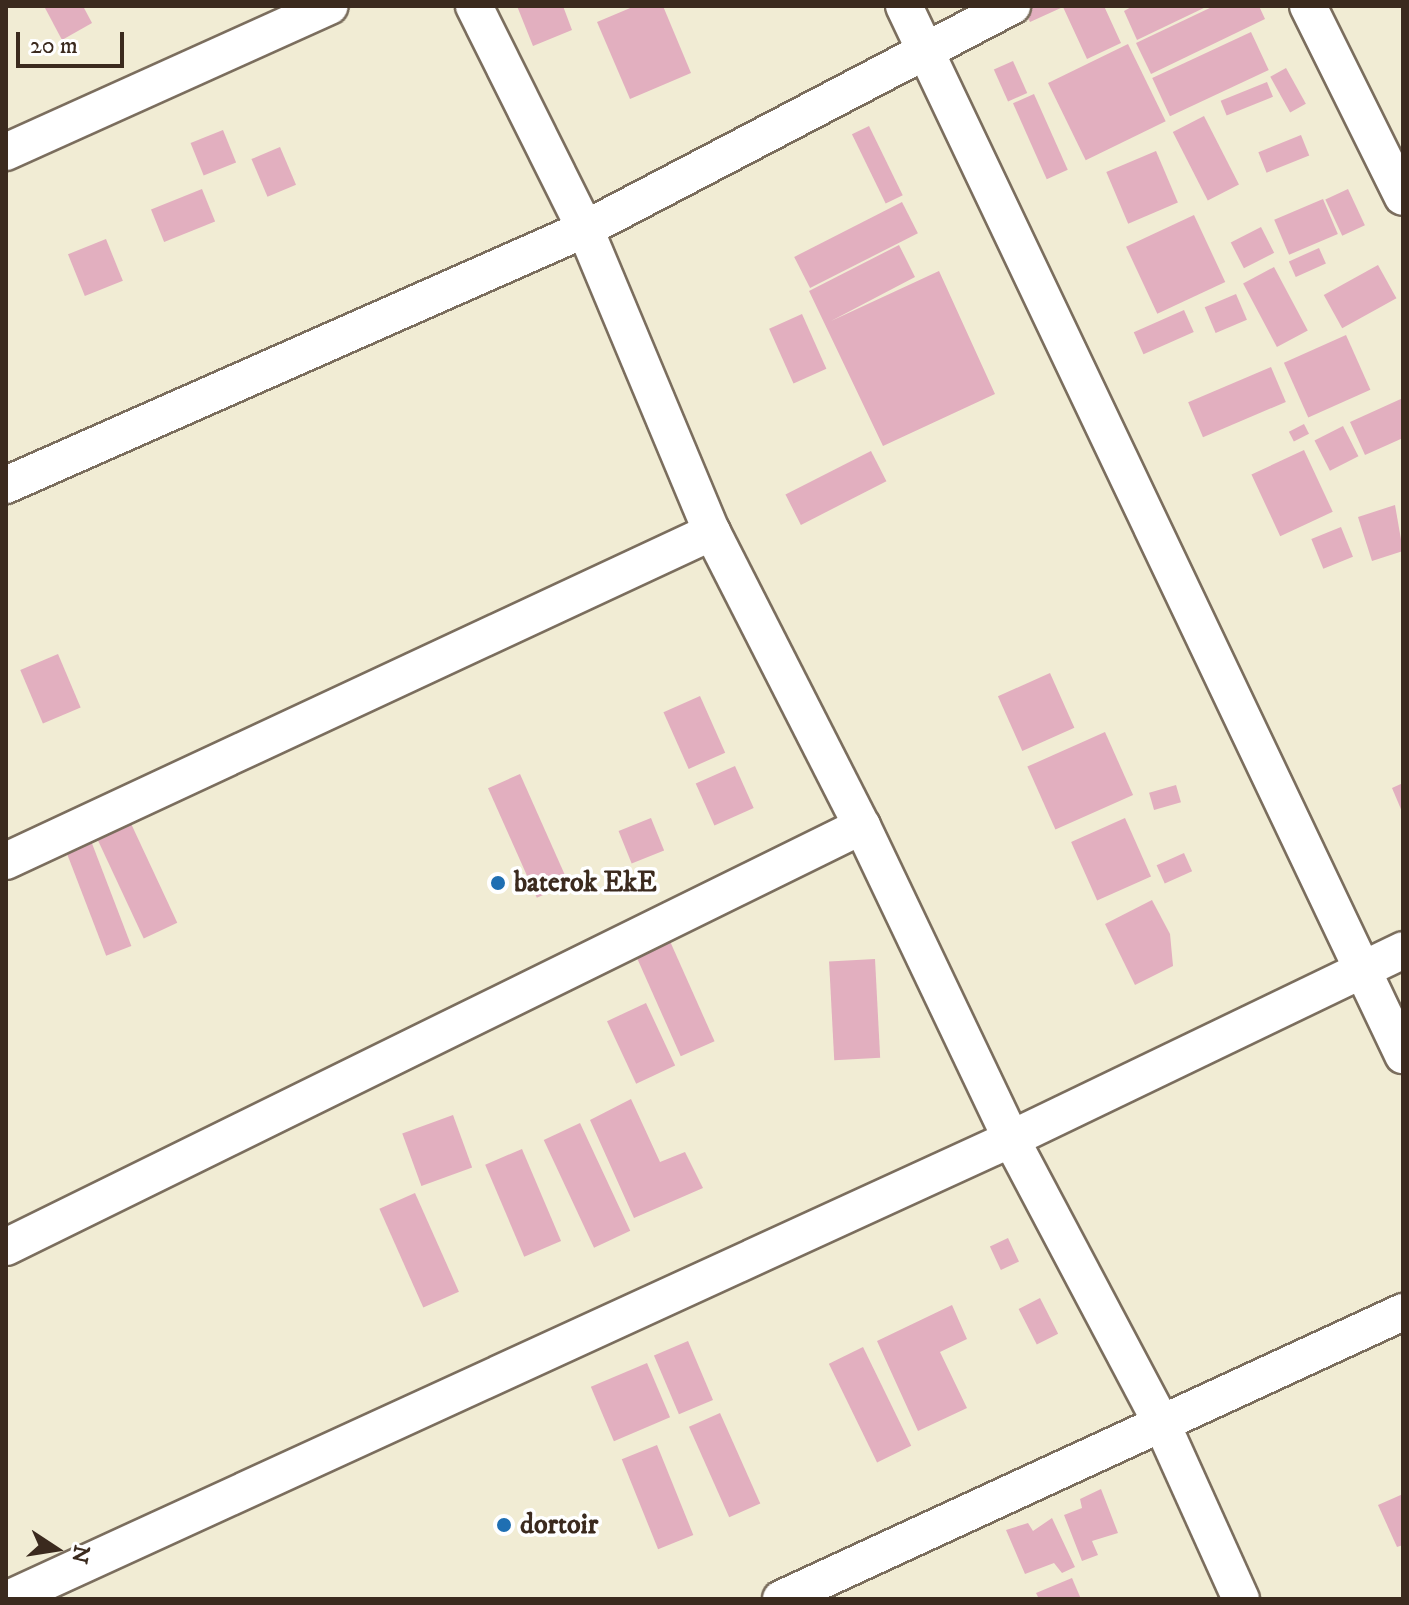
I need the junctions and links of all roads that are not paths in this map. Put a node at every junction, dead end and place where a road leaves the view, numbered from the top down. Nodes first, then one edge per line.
1 (330, 6) edge
2 (474, 6) edge
3 (904, 6) edge
4 (1012, 6) edge
5 (1308, 6) edge
6 (925, 50) junction
7 (6, 152) edge
8 (1403, 197) edge
9 (585, 229) junction
10 (6, 485) edge
11 (712, 532) junction
12 (862, 826) junction
13 (6, 861) edge
14 (1403, 950) edge
15 (1366, 969) junction
16 (1403, 1055) edge
17 (1011, 1139) junction
18 (6, 1247) edge
19 (1403, 1312) edge
20 (1161, 1422) junction
21 (8, 1599) edge
22 (781, 1599) edge
23 (1241, 1599) edge

1 - 7 street
2 - 9 street
3 - 6 street
4 - 6 street
5 - 8 street
6 - 9 street
6 - 15 street
9 - 10 street
9 - 11 street
11 - 12 street
11 - 13 street
12 - 17 street
12 - 18 street
14 - 15 street
15 - 16 street
15 - 17 street
17 - 20 street
17 - 21 street
19 - 20 street
20 - 22 street
20 - 23 street

